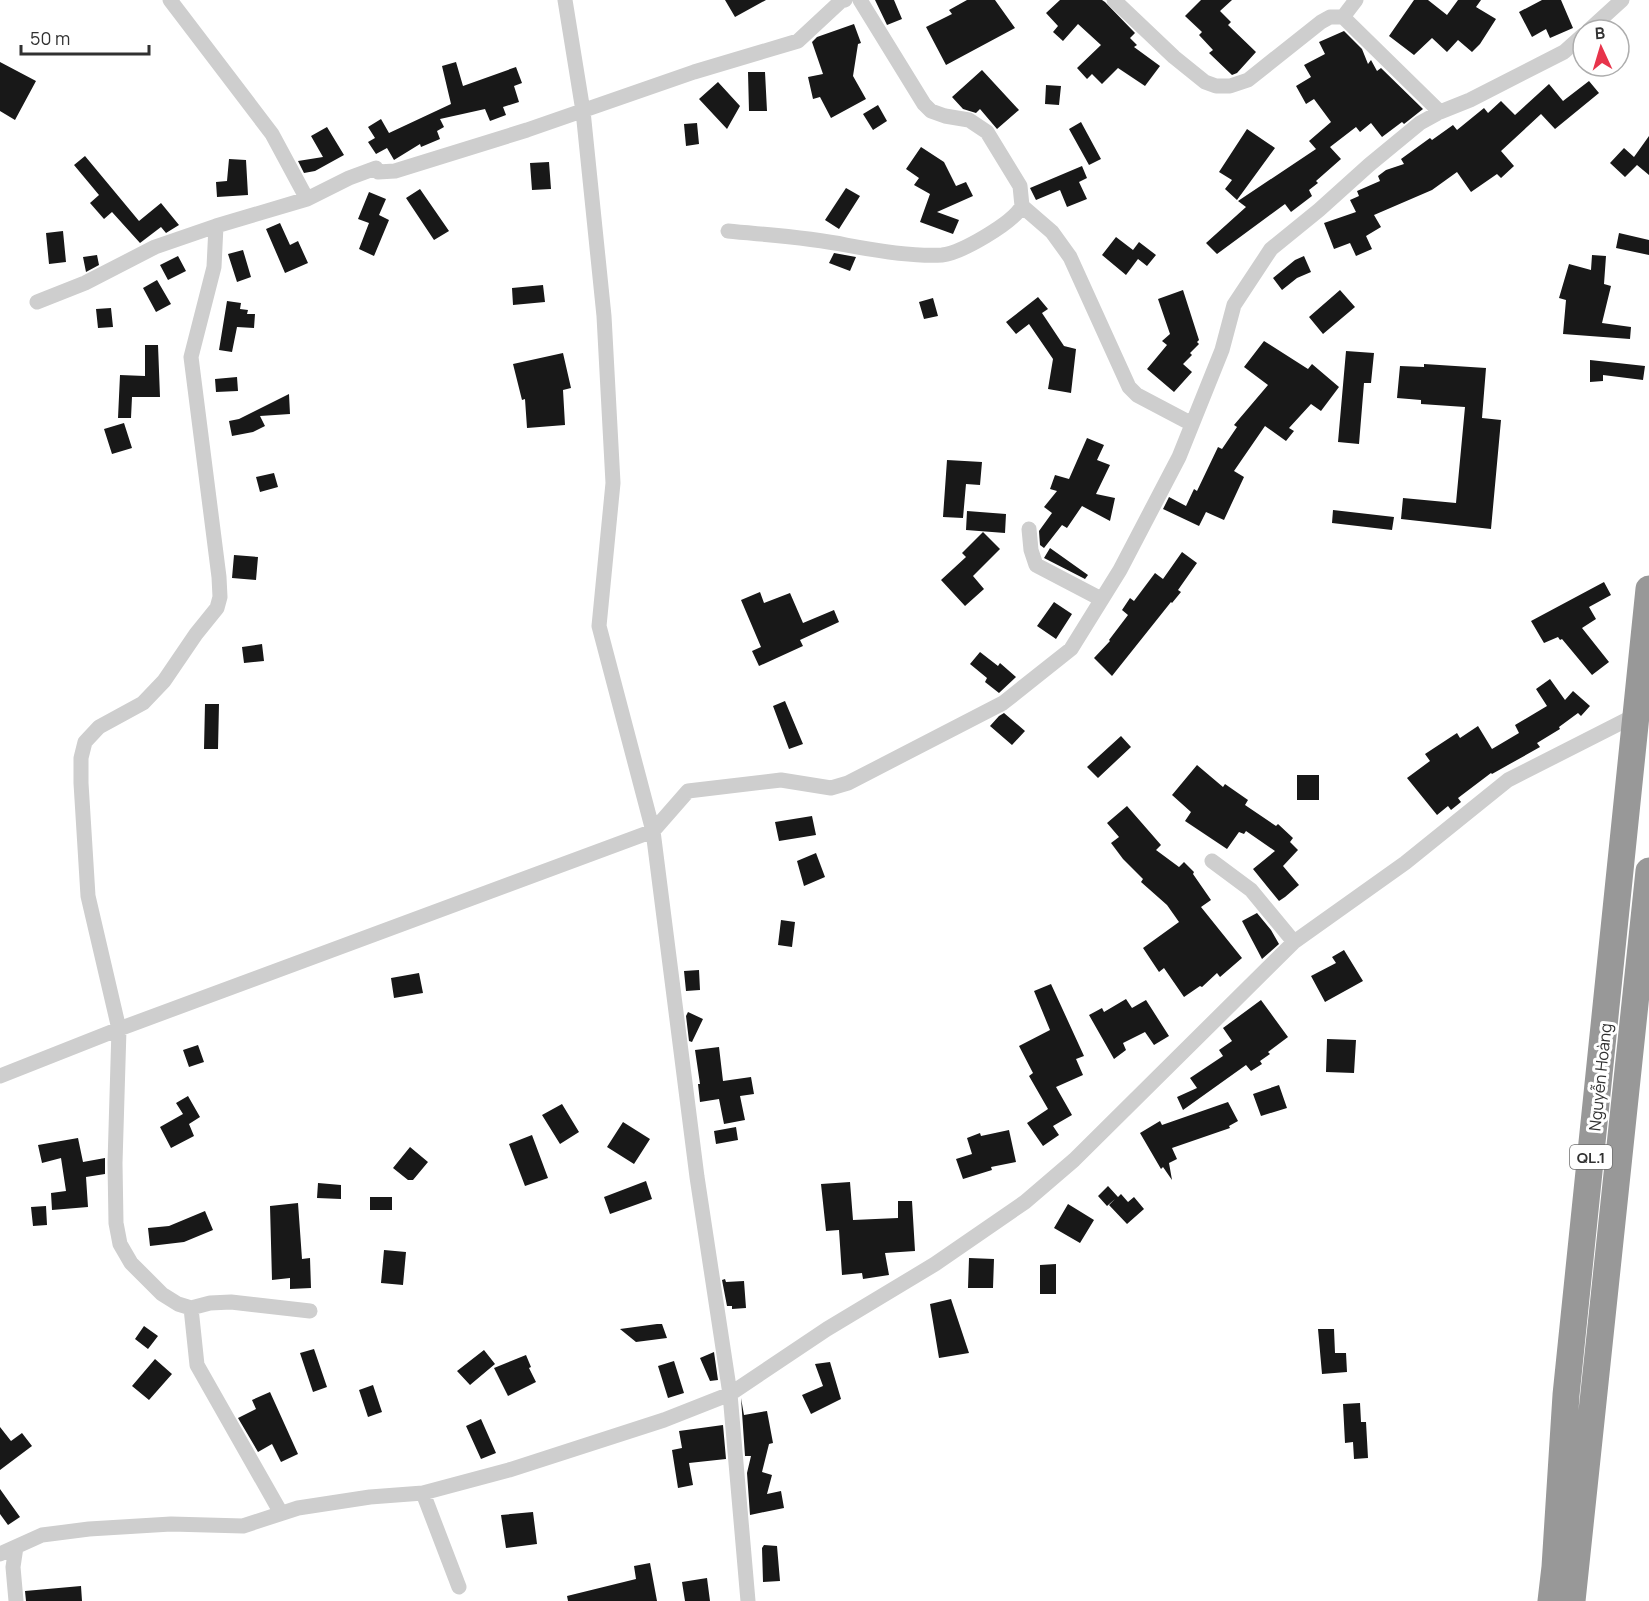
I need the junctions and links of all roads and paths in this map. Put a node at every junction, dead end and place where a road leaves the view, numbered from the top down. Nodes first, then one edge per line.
1 (170, 0) edge
2 (565, 0) edge
3 (842, 0) edge
4 (860, 0) edge
5 (1114, 0) edge
6 (1356, 0) edge
7 (1622, 0) edge
8 (1342, 17) junction
9 (1602, 18) edge
10 (1571, 46) edge
11 (583, 111) junction
12 (1440, 112) junction
13 (307, 199) junction
14 (1022, 206) junction
15 (216, 226) junction
16 (728, 231) dead end
17 (37, 302) dead end
18 (1192, 424) junction
19 (1029, 529) dead end
20 (1649, 589) edge
21 (1101, 599) junction
22 (1638, 714) junction
23 (653, 831) junction
24 (1212, 861) dead end
25 (1649, 871) edge
26 (1294, 942) junction
27 (1644, 964) edge
28 (119, 1029) junction
29 (0, 1076) edge
30 (191, 1308) junction
31 (310, 1311) dead end
32 (730, 1394) junction
33 (423, 1493) junction
34 (282, 1513) junction
35 (16, 1547) junction
36 (0, 1554) edge
37 (459, 1587) dead end
38 (16, 1601) edge
39 (748, 1601) edge
40 (1551, 1601) edge
41 (1572, 1601) edge

1 - 13 street
2 - 11 street
3 - 11 street
4 - 14 street
5 - 8 street
6 - 8 street
7 - 9 street
8 - 12 street
10 - 12 street
11 - 13 street
11 - 23 street
12 - 18 street
13 - 15 street
14 - 16 street
14 - 18 street
15 - 17 street
15 - 28 street
18 - 21 street
19 - 21 street
20 - 22 highway, Nguyễn Hoàng / QL.1
21 - 23 street
22 - 26 street
22 - 40 highway, Nguyễn Hoàng / QL.1
23 - 28 street
23 - 32 street
24 - 26 street
25 - 27 highway, Nguyễn Hoàng / QL.1
26 - 32 street
27 - 41 highway, Nguyễn Hoàng / QL.1
28 - 29 street
28 - 30 street
30 - 31 street
30 - 34 street
32 - 33 street
32 - 39 street
33 - 34 street
33 - 37 street
34 - 35 street
35 - 36 street
35 - 38 street

